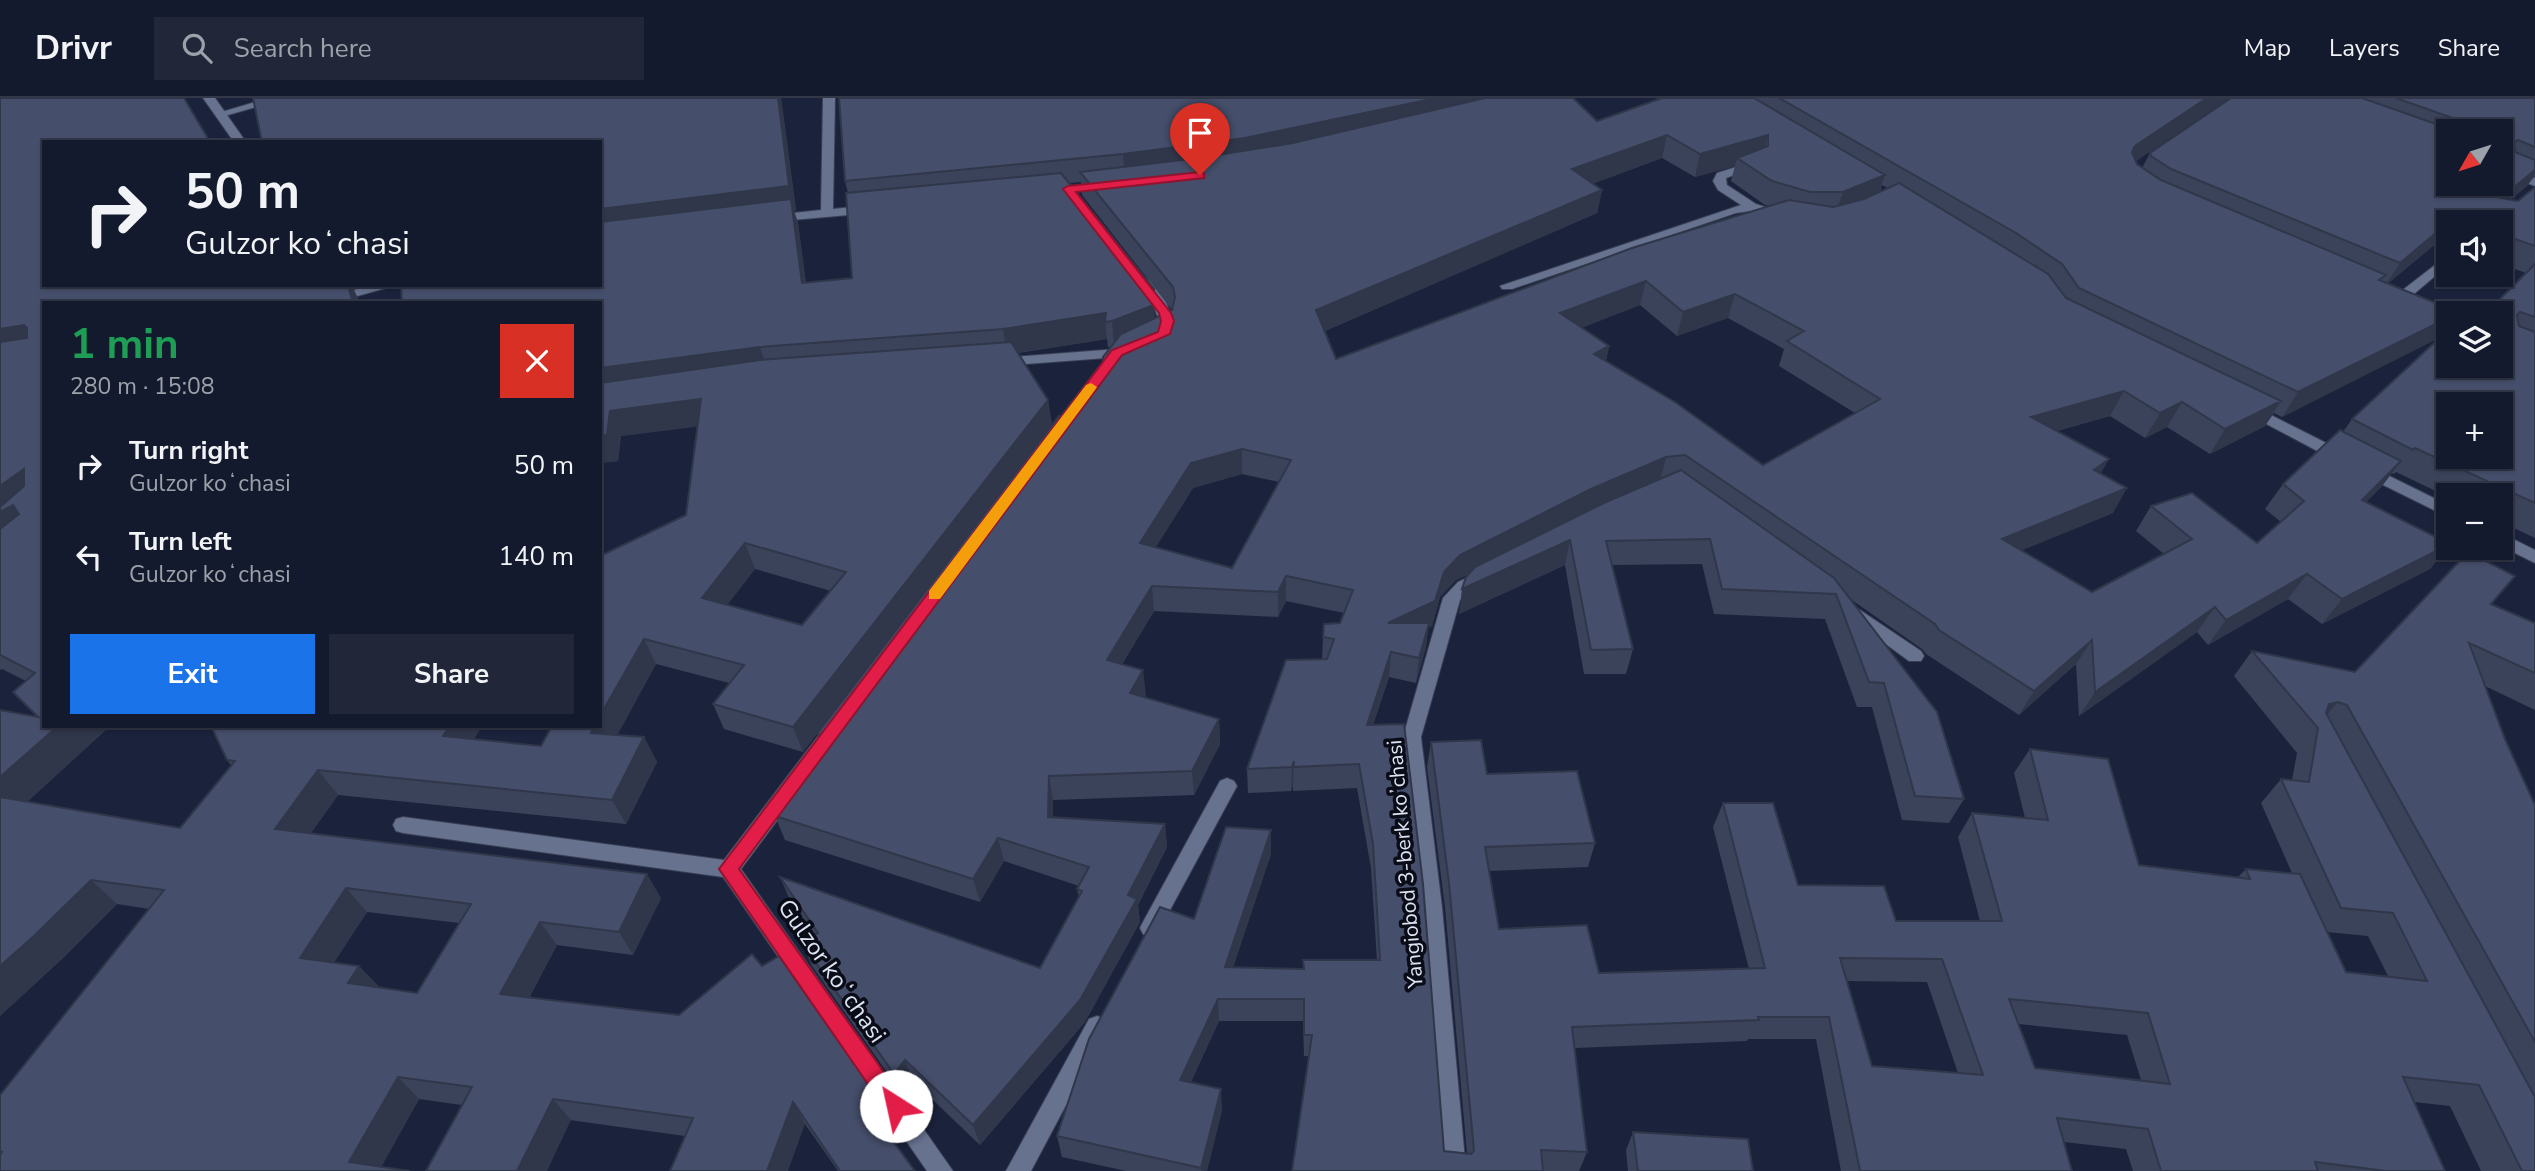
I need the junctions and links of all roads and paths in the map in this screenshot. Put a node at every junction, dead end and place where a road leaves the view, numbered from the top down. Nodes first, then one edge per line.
1 (209, 98) edge
2 (282, 98) edge
3 (829, 98) edge
4 (221, 114) junction
5 (239, 140) edge
6 (1757, 164) edge
7 (2513, 174) edge
8 (2535, 182) edge
9 (1752, 206) junction
10 (881, 208) edge
11 (827, 214) junction
12 (1800, 221) edge
13 (754, 222) edge
14 (1126, 263) edge
15 (2436, 269) edge
16 (1507, 286) dead end
17 (382, 287) edge
18 (322, 301) edge
19 (2396, 302) edge
20 (1129, 348) junction
21 (978, 363) edge
22 (2238, 403) edge
23 (1039, 455) edge
24 (2436, 506) edge
25 (2513, 546) edge
26 (2535, 557) edge
27 (1499, 568) edge
28 (1828, 594) edge
29 (1915, 656) dead end
30 (846, 712) edge
31 (1227, 786) dead end
32 (403, 825) dead end
33 (729, 869) junction
34 (1142, 943) edge
35 (1110, 1003) edge
36 (941, 1171) edge
37 (1018, 1171) edge
38 (1454, 1171) edge

1 - 4 street
2 - 4 street
3 - 11 street
4 - 5 street
6 - 9 street
7 - 8 street
9 - 12 street
9 - 16 street
10 - 11 street
11 - 13 street
14 - 20 street
15 - 19 street
17 - 18 street
20 - 21 street
20 - 23 street
22 - 24 street
25 - 26 street
27 - 38 street, Yangiobod 3-berk koʼchasi
28 - 29 street
30 - 33 street
31 - 34 street
32 - 33 street
33 - 36 street, Gulzor koʻchasi
35 - 37 street

